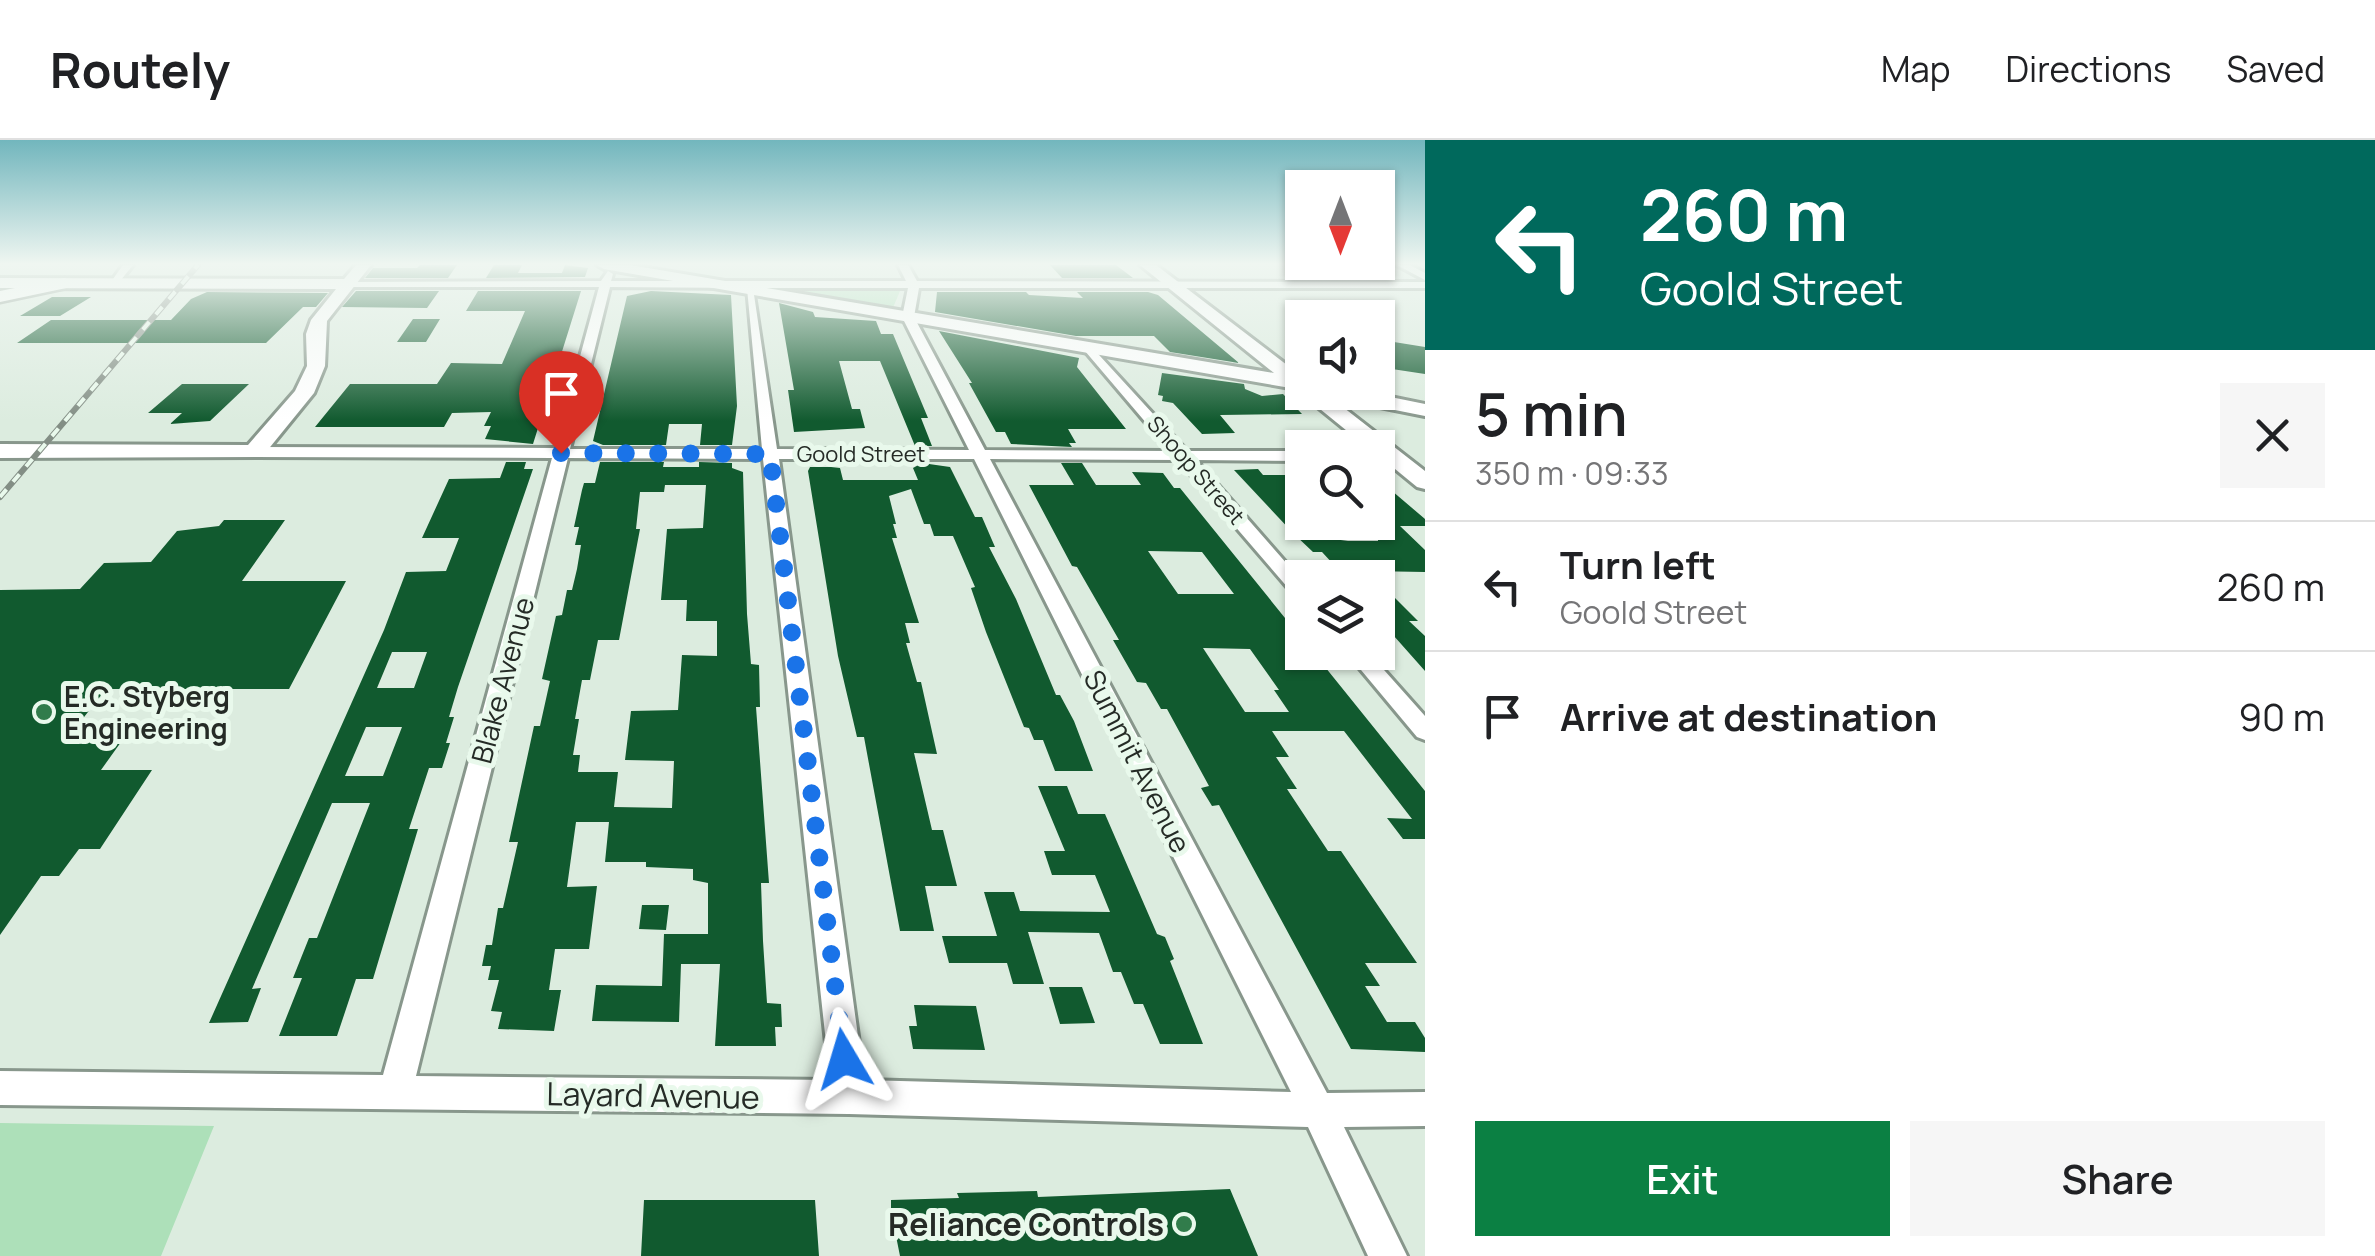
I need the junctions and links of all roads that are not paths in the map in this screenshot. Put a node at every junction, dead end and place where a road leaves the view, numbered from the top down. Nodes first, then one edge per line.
1 (323, 317) edge
2 (595, 317) edge
3 (740, 317) edge
4 (908, 317) joint
5 (1214, 317) edge
6 (1088, 348) junction
7 (1285, 371) edge
8 (1285, 383) edge
9 (1395, 398) edge
10 (1395, 402) edge
11 (1424, 406) edge
12 (1332, 410) edge
13 (1356, 430) edge
14 (1382, 430) edge
15 (0, 452) edge
16 (254, 452) junction
17 (561, 453) junction
18 (770, 454) junction
19 (980, 455) junction
20 (1183, 456) junction
21 (1285, 456) edge
22 (1395, 462) edge
23 (1425, 482) edge
24 (1285, 573) edge
25 (1372, 670) edge
26 (1425, 731) edge
27 (0, 1088) edge
28 (394, 1093) junction
29 (849, 1097) junction
30 (1425, 1109) edge
31 (1318, 1110) junction
32 (1388, 1256) edge

1 - 16 street
2 - 17 street, Blake Avenue
3 - 18 street
4 - 6 street
4 - 19 street, Summit Avenue
5 - 7 street
6 - 8 street
6 - 20 street, Shoop Street
9 - 11 street
10 - 11 street
11 - 14 street
12 - 13 street
15 - 16 street, Goold Street
16 - 17 street, Goold Street
17 - 18 street, Goold Street
17 - 28 street, Blake Avenue
18 - 19 street, Goold Street
18 - 29 street
19 - 20 street, Goold Street
19 - 31 street, Summit Avenue
20 - 21 street, Goold Street
20 - 24 street, Shoop Street
22 - 23 street
25 - 26 street
27 - 28 street, Layard Avenue
28 - 29 street, Layard Avenue
29 - 31 street, Layard Avenue
30 - 31 street, Layard Avenue
31 - 32 street, Summit Avenue

